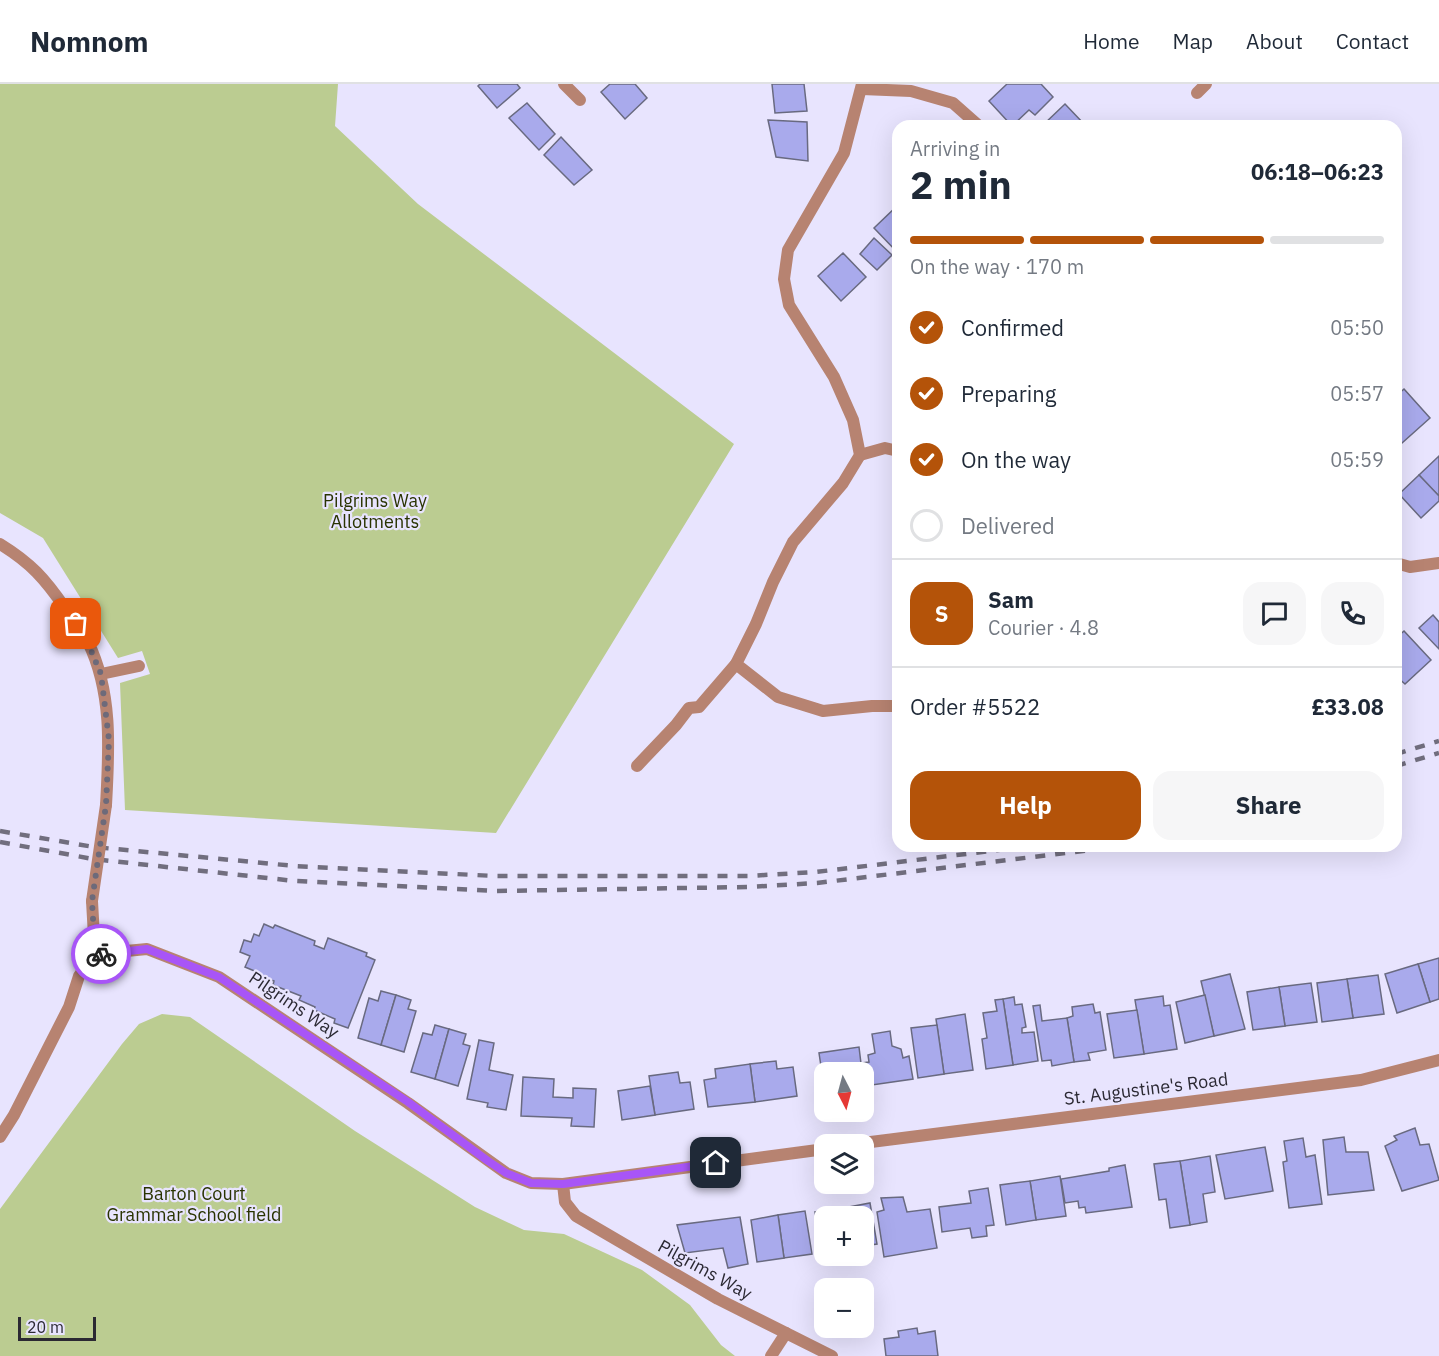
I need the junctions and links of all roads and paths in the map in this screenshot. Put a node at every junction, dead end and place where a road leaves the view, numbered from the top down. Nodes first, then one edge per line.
1 (564, 84) edge
2 (862, 86) edge
3 (580, 100) dead end
4 (972, 120) edge
5 (892, 450) edge
6 (860, 455) junction
7 (0, 544) edge
8 (1439, 563) edge
9 (1402, 565) edge
10 (736, 664) junction
11 (139, 666) dead end
12 (101, 674) junction
13 (892, 706) edge
14 (637, 766) dead end
15 (95, 954) junction
16 (1439, 1060) edge
17 (0, 1137) edge
18 (874, 1142) edge
19 (814, 1150) edge
20 (563, 1184) junction
21 (786, 1333) junction
22 (771, 1356) edge
23 (832, 1356) edge

1 - 3 street
2 - 4 street
2 - 6 street
5 - 6 street
6 - 10 street
7 - 12 street
8 - 9 street
10 - 13 street
10 - 14 street
11 - 12 street
12 - 15 street, bridge
15 - 17 street
15 - 20 street, Pilgrims Way
16 - 18 street, St. Augustine's Road
19 - 20 street
20 - 21 street, Pilgrims Way
21 - 22 street
21 - 23 street, Pilgrims Way

